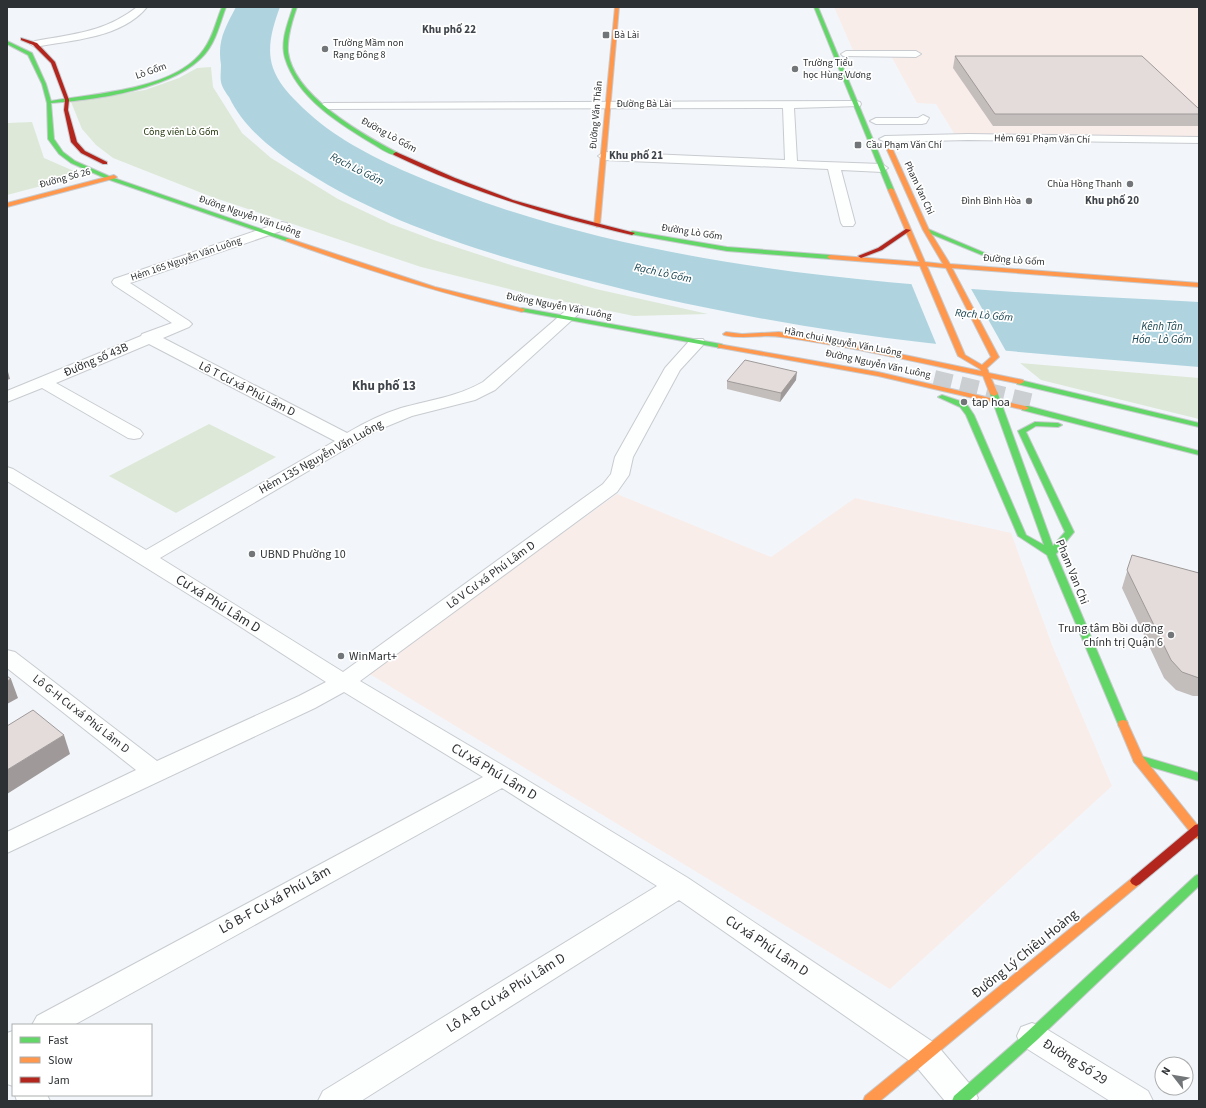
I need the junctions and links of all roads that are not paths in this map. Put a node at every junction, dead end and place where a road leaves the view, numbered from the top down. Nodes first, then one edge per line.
1 (143, 7) edge
2 (224, 7) edge
3 (295, 7) edge
4 (617, 7) edge
5 (816, 7) edge
6 (7, 33) edge
7 (7, 42) edge
8 (35, 44) junction
9 (845, 51) joint
10 (916, 54) dead end
11 (851, 65) dead end
12 (67, 100) junction
13 (49, 103) junction
14 (610, 104) junction
15 (788, 104) junction
16 (856, 104) junction
17 (868, 104) dead end
18 (324, 106) junction
19 (874, 118) joint
20 (923, 118) dead end
21 (884, 139) junction
22 (1199, 140) edge
23 (604, 156) junction
24 (791, 165) junction
25 (834, 167) junction
26 (882, 168) junction
27 (109, 178) junction
28 (7, 205) edge
29 (848, 223) dead end
30 (597, 225) junction
31 (266, 226) junction
32 (286, 227) dead end
33 (908, 230) junction
34 (926, 230) junction
35 (853, 258) junction
36 (922, 264) junction
37 (948, 266) junction
38 (1026, 272) junction
39 (1199, 285) edge
40 (573, 312) junction
41 (184, 324) joint
42 (720, 333) dead end
43 (742, 336) junction
44 (148, 338) junction
45 (697, 342) junction
46 (734, 347) junction
47 (985, 371) junction
48 (43, 382) junction
49 (7, 397) edge
50 (998, 403) junction
51 (1122, 423) dead end
52 (1199, 425) edge
53 (134, 434) dead end
54 (1199, 435) edge
55 (347, 440) junction
56 (1199, 453) edge
57 (1199, 459) edge
58 (7, 473) edge
59 (1051, 554) junction
60 (145, 559) junction
61 (7, 657) edge
62 (344, 682) junction
63 (1138, 759) junction
64 (155, 772) junction
65 (503, 776) junction
66 (1199, 777) edge
67 (1198, 831) edge
68 (7, 843) edge
69 (1199, 879) edge
70 (679, 886) junction
71 (49, 1024) edge
72 (1032, 1036) junction
73 (925, 1054) junction
74 (960, 1100) edge
75 (334, 1101) edge
76 (870, 1101) edge
77 (1137, 1101) edge

1 - 8 street
2 - 12 main road, Lò Gốm
3 - 18 main road, Đường Lò Gốm
4 - 14 main road, Đường Văn Thân
5 - 16 main road
6 - 8 main road
7 - 13 main road, Đường Nguyễn Văn Luông
8 - 12 main road
9 - 10 street
9 - 11 main road
12 - 13 main road, Lò Gốm
12 - 27 main road, Đường Số 26
13 - 27 main road, Đường Nguyễn Văn Luông
14 - 15 street, Đường Bà Lài
14 - 18 street, Đường Bà Lài
14 - 23 main road, Đường Văn Thân
15 - 16 street, Đường Bà Lài
15 - 24 street
16 - 17 main road, Đường Bà Lài
16 - 26 main road
18 - 30 main road, Đường Lò Gốm
19 - 20 street
19 - 21 main road, Pham Van Chi
21 - 22 street, Hẻm 691 Phạm Văn Chí
21 - 34 main road, Pham Van Chi
23 - 24 street
23 - 30 main road, Đường Văn Thân
24 - 25 street
25 - 26 street
25 - 29 street
26 - 33 main road
27 - 28 main road, Đường Số 26
27 - 31 main road, Đường Nguyễn Văn Luông
30 - 35 main road, Đường Lò Gốm
31 - 32 street, Hẻm 165 Nguyễn Văn Luông
31 - 40 main road, Đường Nguyễn Văn Luông
31 - 41 street, Hẻm 165 Nguyễn Văn Luông
33 - 35 main road
33 - 36 main road
34 - 37 main road, Pham Van Chi
34 - 38 main road
35 - 36 main road, Đường Lò Gốm
36 - 37 main road, Đường Lò Gốm
36 - 47 main road
37 - 38 main road, Đường Lò Gốm
37 - 47 main road, Pham Van Chi
38 - 39 main road, Đường Lò Gốm
40 - 45 main road, Đường Nguyễn Văn Luông
40 - 55 street, Hẻm 135 Nguyễn Văn Luông
41 - 44 street, Đường số 43B
42 - 43 main road, Đường Nguyễn Văn Luông
43 - 46 main road, Hầm chui Nguyễn Văn Luông
43 - 47 main road, Đường Nguyễn Văn Luông
44 - 48 street, Đường số 43B
44 - 55 street, Lô T Cư xá Phú Lâm D
45 - 46 main road, Đường Nguyễn Văn Luông
45 - 62 street, Lô V Cư xá Phú Lâm D
46 - 50 main road, Đường Nguyễn Văn Luông
46 - 59 main road
47 - 50 main road, Pham Van Chi
47 - 52 main road, Đường Nguyễn Văn Luông
48 - 49 street, Đường số 43B
48 - 53 street
50 - 56 main road, Đường Nguyễn Văn Luông
50 - 59 main road, Pham Van Chi
51 - 54 main road
55 - 60 street, Hẻm 135 Nguyễn Văn Luông
57 - 59 main road
58 - 60 street, Cư xá Phú Lâm D
59 - 63 main road, Pham Van Chi
60 - 62 street, Cư xá Phú Lâm D
61 - 64 street, Lô G-H Cư xá Phú Lâm D
62 - 64 street, Lô V Cư xá Phú Lâm D
62 - 65 street, Cư xá Phú Lâm D
63 - 66 main road
63 - 67 main road, Pham Van Chi
64 - 68 street, Lô V Cư xá Phú Lâm D
65 - 70 street, Cư xá Phú Lâm D
65 - 71 street, Lô B-F Cư xá Phú Lâm
67 - 73 main road, Đường Lý Chiêu Hoàng
69 - 72 main road
70 - 73 street, Cư xá Phú Lâm D
70 - 75 street, Lô A-B Cư xá Phú Lâm D
72 - 74 main road
72 - 77 street, Đường Số 29
73 - 74 street, Cư xá Phú Lâm D
73 - 76 main road, Đường Lý Chiêu Hoàng

